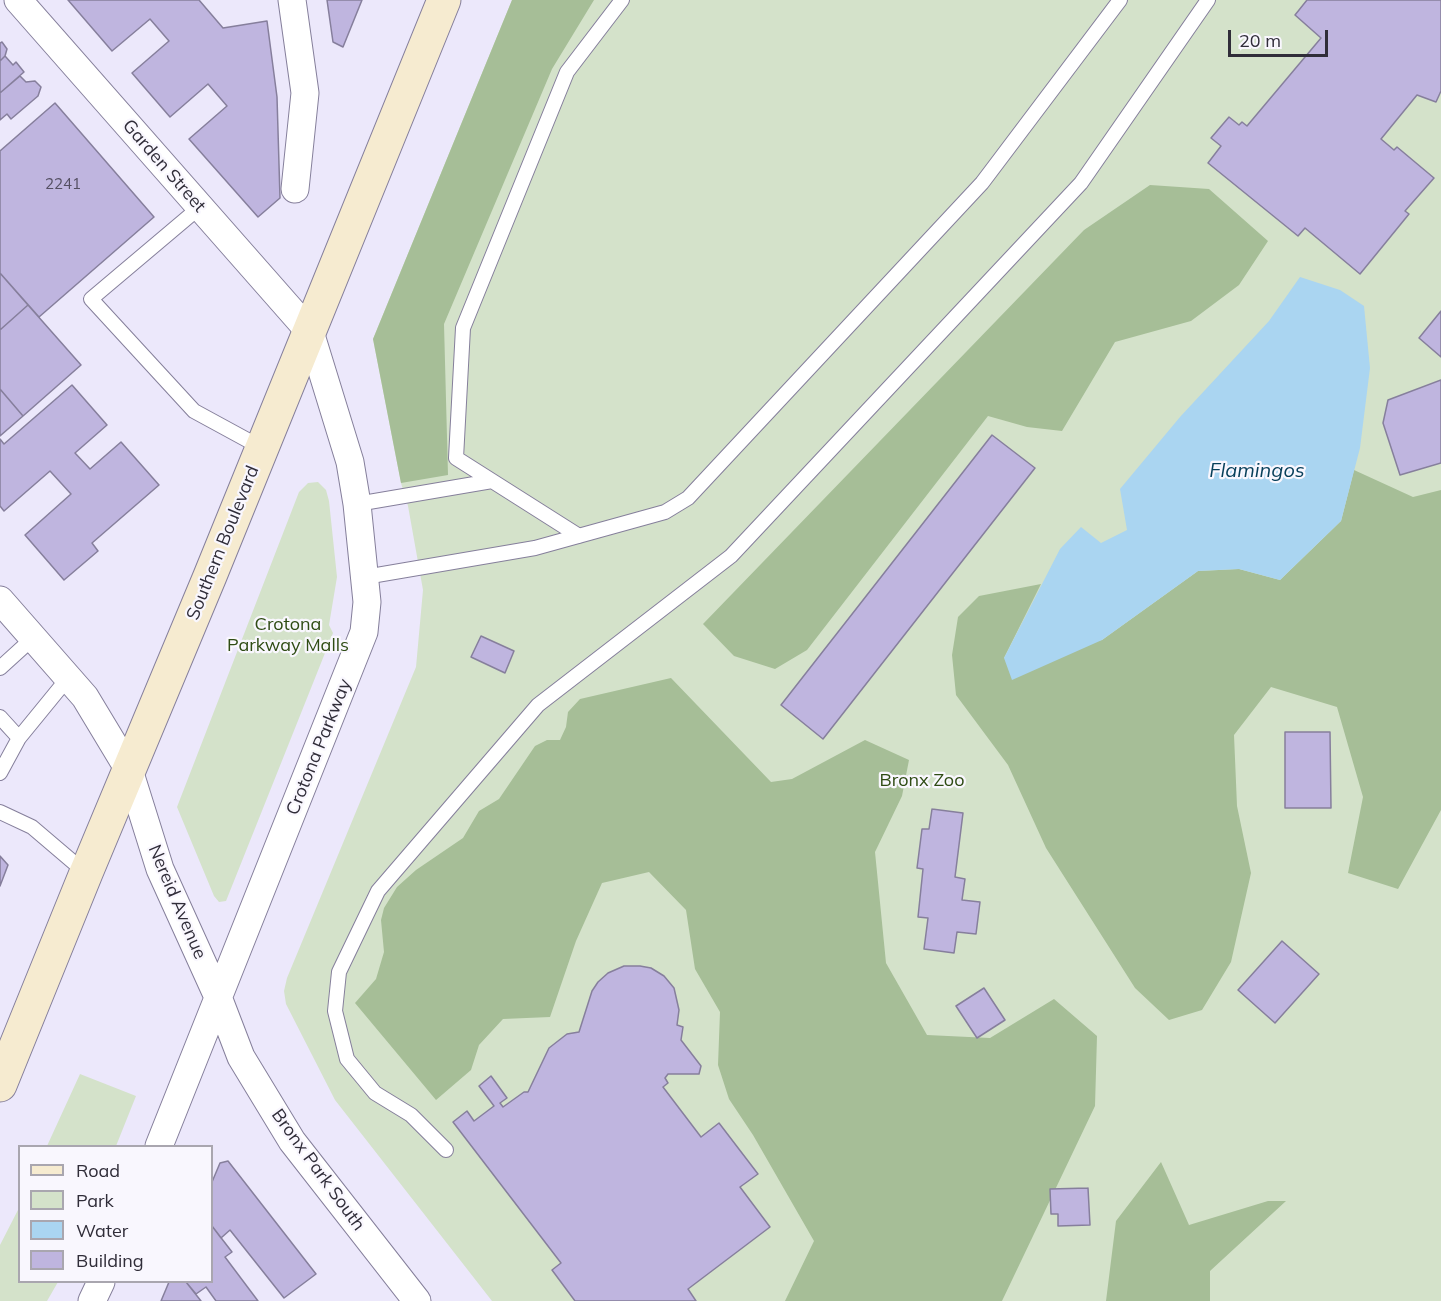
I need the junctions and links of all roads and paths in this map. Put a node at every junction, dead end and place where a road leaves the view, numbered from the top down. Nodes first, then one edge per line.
1 (18, 0) edge
2 (292, 0) edge
3 (444, 0) edge
4 (622, 0) edge
5 (1120, 0) edge
6 (1208, 0) edge
7 (295, 189) dead end
8 (200, 207) junction
9 (309, 332) junction
10 (262, 448) junction
11 (492, 481) junction
12 (357, 504) junction
13 (579, 536) junction
14 (365, 577) junction
15 (0, 600) edge
16 (33, 638) junction
17 (0, 668) edge
18 (68, 678) junction
19 (0, 717) edge
20 (19, 738) junction
21 (129, 770) junction
22 (0, 773) edge
23 (0, 812) edge
24 (86, 873) junction
25 (218, 997) junction
26 (0, 1085) edge
27 (159, 1145) edge
28 (446, 1150) dead end
29 (101, 1283) edge
30 (92, 1301) edge
31 (417, 1301) edge

1 - 8 street, Garden Street
2 - 7 street
3 - 9 main road, Southern Boulevard
4 - 11 lane
5 - 13 lane
6 - 28 lane
8 - 9 street, Garden Street
8 - 10 lane
9 - 10 main road, Southern Boulevard
9 - 12 street, Crotona Parkway
10 - 21 main road, Southern Boulevard
11 - 12 lane
11 - 13 lane
12 - 14 street, Crotona Parkway
13 - 14 lane
14 - 25 street, Crotona Parkway
15 - 16 street, Nereid Avenue
16 - 17 lane
16 - 18 street, Nereid Avenue
18 - 20 lane
18 - 21 street, Nereid Avenue
19 - 20 lane
20 - 22 lane
21 - 24 main road, Southern Boulevard
21 - 25 street, Nereid Avenue
23 - 24 lane
24 - 26 main road, Southern Boulevard
25 - 27 street, Crotona Parkway
25 - 31 street, Bronx Park South
29 - 30 street

